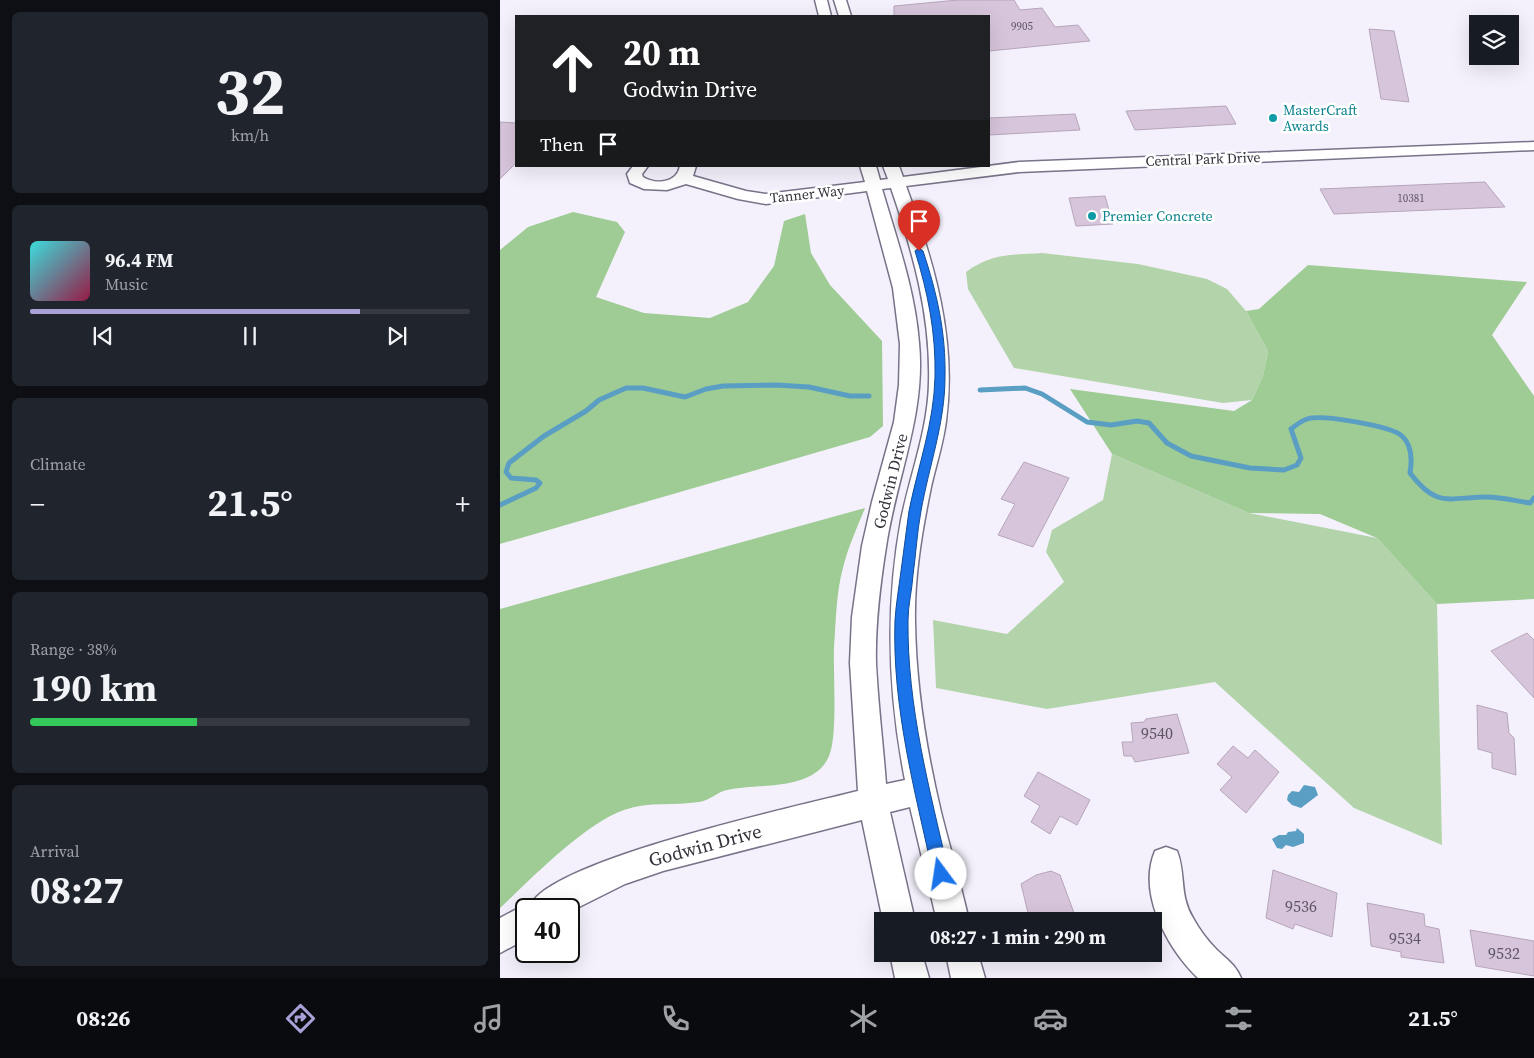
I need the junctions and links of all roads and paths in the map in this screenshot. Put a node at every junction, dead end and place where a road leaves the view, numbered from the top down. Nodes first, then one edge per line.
1 (821, 0) edge
2 (840, 0) edge
3 (826, 15) edge
4 (845, 15) edge
5 (1534, 146) edge
6 (634, 167) edge
7 (686, 172) edge
8 (894, 175) edge
9 (870, 176) edge
10 (921, 790) junction
11 (873, 801) junction
12 (1166, 862) dead end
13 (566, 898) edge
14 (897, 912) edge
15 (952, 912) edge
16 (515, 927) edge
17 (500, 937) edge
18 (908, 962) edge
19 (964, 962) edge
20 (912, 978) edge
21 (968, 978) edge
22 (1224, 978) edge

1 - 3 street
2 - 4 street
5 - 8 street, Central Park Drive
6 - 7 street
7 - 9 street, Tanner Way
8 - 9 street, Central Park Drive
8 - 10 street, Godwin Drive
9 - 11 street, Godwin Drive
10 - 11 street, Godwin Drive
10 - 15 street
11 - 13 street, Godwin Drive
11 - 14 street
12 - 22 street
16 - 17 street
18 - 20 street
19 - 21 street

